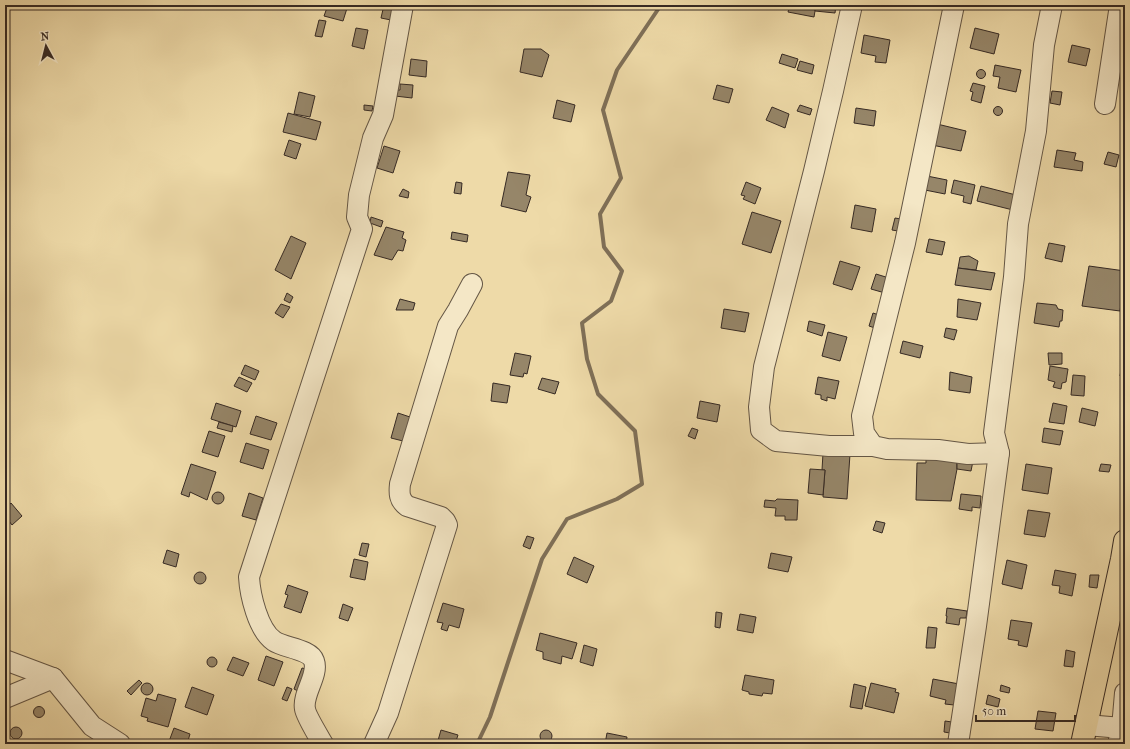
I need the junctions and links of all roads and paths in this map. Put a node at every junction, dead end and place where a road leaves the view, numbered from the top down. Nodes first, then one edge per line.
1 (403, 5) edge
2 (852, 5) edge
3 (954, 5) edge
4 (1052, 5) edge
5 (1120, 5) edge
6 (1105, 104) dead end
7 (472, 284) dead end
8 (873, 446) junction
9 (999, 453) junction
10 (1125, 541) edge
11 (5, 660) edge
12 (53, 678) junction
13 (1125, 693) edge
14 (5, 698) edge
15 (1084, 734) edge
16 (1120, 736) edge
17 (120, 744) edge
18 (323, 744) edge
19 (374, 744) edge
20 (958, 744) edge

1 - 18 street
2 - 8 street
3 - 8 street
4 - 9 street
5 - 6 street
7 - 19 street
8 - 9 street
9 - 20 street
10 - 15 main road
11 - 12 street
12 - 14 street
12 - 17 street
13 - 16 street
15 - 16 street

